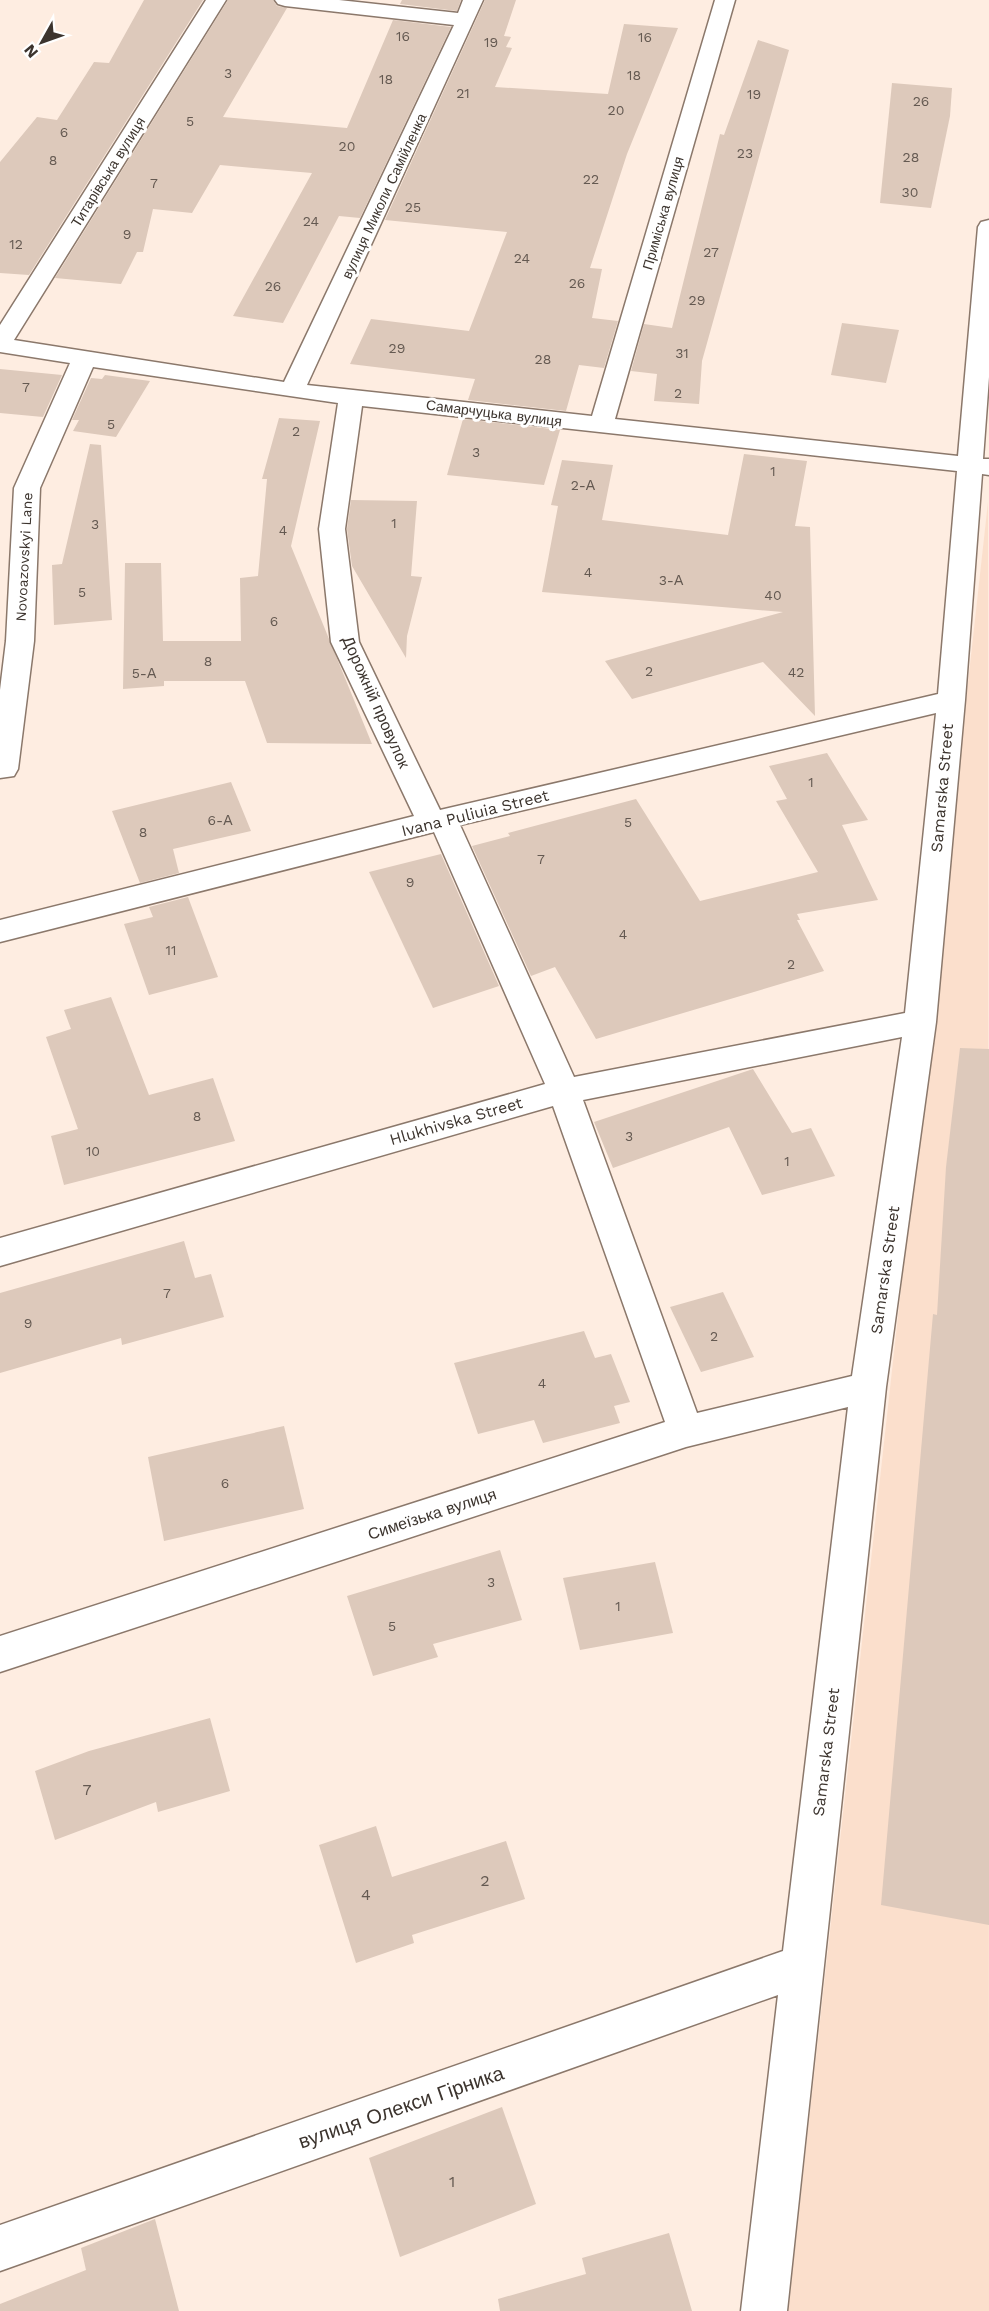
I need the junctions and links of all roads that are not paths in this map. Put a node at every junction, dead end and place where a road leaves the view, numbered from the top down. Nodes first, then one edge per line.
1 (216, 0) edge
2 (285, 0) edge
3 (725, 0) edge
4 (469, 10) edge
5 (989, 227) edge
6 (0, 345) edge
7 (85, 357) junction
8 (292, 391) junction
9 (351, 397) junction
10 (601, 426) junction
11 (979, 466) edge
12 (951, 700) junction
13 (4, 769) dead end
14 (438, 821) junction
15 (0, 931) edge
16 (920, 1022) junction
17 (564, 1091) junction
18 (0, 1252) edge
19 (868, 1387) junction
20 (686, 1431) junction
21 (0, 1654) edge
22 (801, 1966) junction
23 (0, 2247) edge
24 (764, 2311) edge

1 - 6 street, Титарівська вулиця
2 - 4 street
3 - 10 street, Приміська вулиця
4 - 8 street, вулиця Миколи Самійленка
5 - 11 street, Samarska Street
6 - 7 street, Самарчуцька вулиця
7 - 8 street, Самарчуцька вулиця
7 - 13 street, Novoazovskyi Lane
8 - 9 street, Самарчуцька вулиця
9 - 10 street, Самарчуцька вулиця
9 - 14 street, Дорожній провулок
10 - 11 street, Самарчуцька вулиця
11 - 12 street, Samarska Street
12 - 14 street, Ivana Puliuia Street
12 - 16 street, Samarska Street
14 - 15 street, Ivana Puliuia Street
14 - 17 street, Дорожній провулок
16 - 17 street, Hlukhivska Street
16 - 19 street, Samarska Street
17 - 18 street, Hlukhivska Street
17 - 20 street, Дорожній провулок
19 - 20 street, Симеїзька вулиця
19 - 22 street, Samarska Street
20 - 21 street, Симеїзька вулиця
22 - 23 street, вулиця Олекси Гірника
22 - 24 street, Samarska Street

